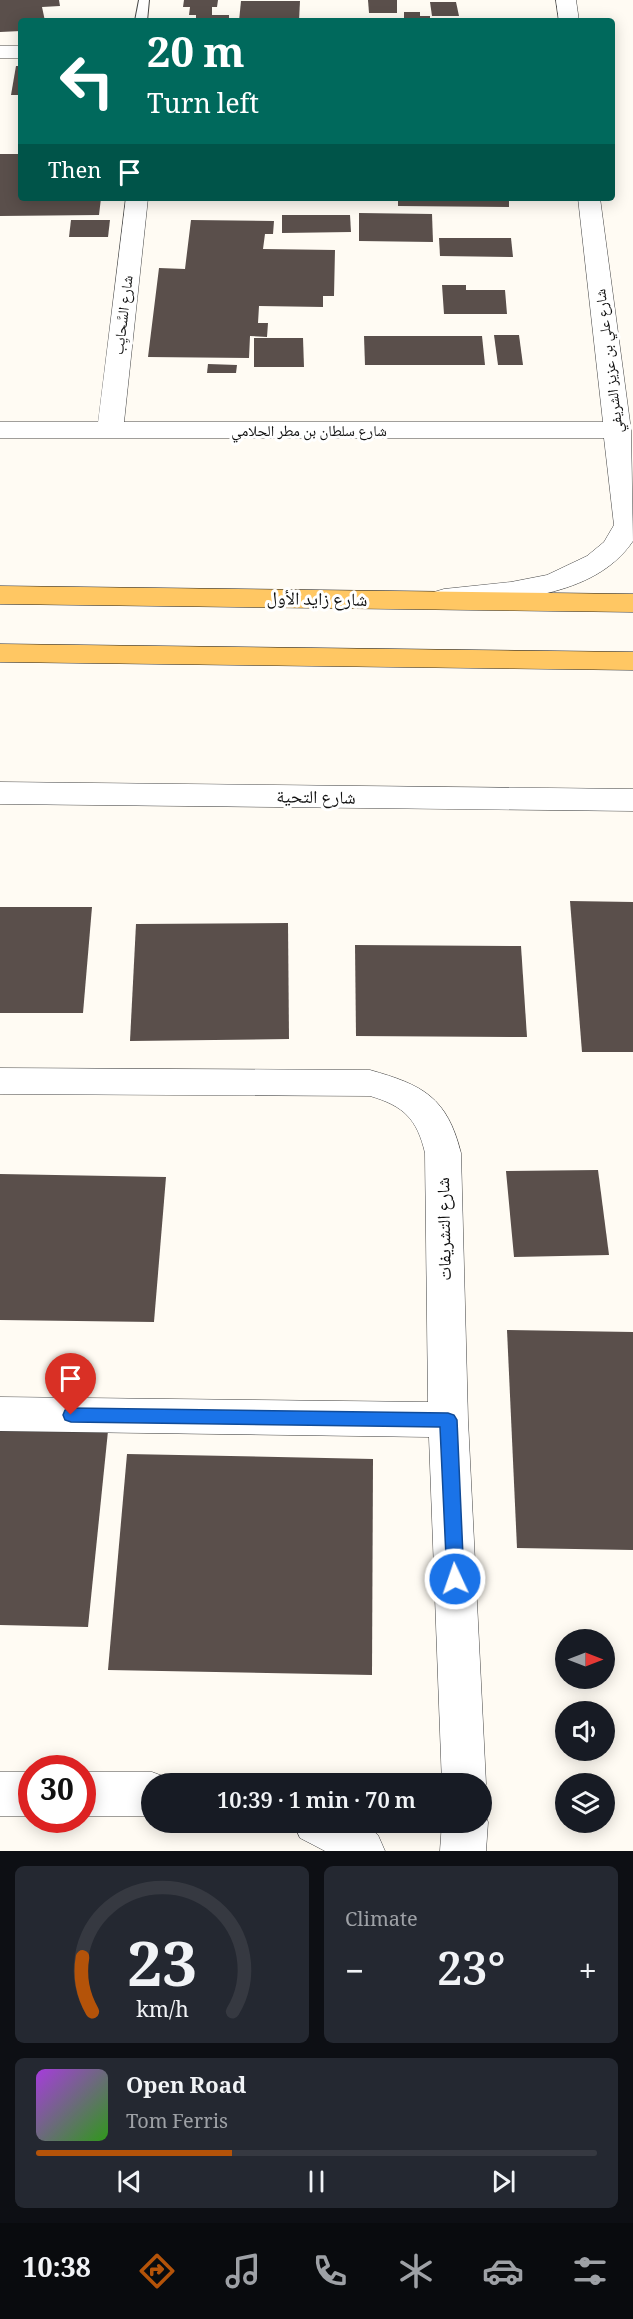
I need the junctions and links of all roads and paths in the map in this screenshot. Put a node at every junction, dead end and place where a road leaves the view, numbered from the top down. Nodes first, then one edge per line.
1 (144, 0) edge
2 (566, 0) edge
3 (141, 18) edge
4 (569, 18) edge
5 (0, 52) edge
6 (18, 52) edge
7 (137, 201) edge
8 (589, 201) edge
9 (0, 430) edge
10 (618, 430) junction
11 (110, 431) junction
12 (631, 527) edge
13 (0, 595) edge
14 (428, 600) junction
15 (633, 603) edge
16 (0, 653) edge
17 (595, 660) junction
18 (633, 661) edge
19 (633, 668) edge
20 (0, 793) edge
21 (633, 800) edge
22 (0, 1081) edge
23 (0, 1414) edge
24 (448, 1420) junction
25 (464, 1773) edge
26 (0, 1794) edge
27 (18, 1794) edge
28 (96, 1794) edge
29 (141, 1794) edge
30 (339, 1833) edge
31 (465, 1833) edge
32 (362, 1851) edge
33 (464, 1851) edge

1 - 3 lane
2 - 4 street
5 - 6 street
7 - 11 street, شارع السَّحايِب
8 - 10 street, شارع علي بن عزيز الشريفي
9 - 11 street, شارع سلطان بن مطر الحلامي
10 - 11 street, شارع سلطان بن مطر الحلامي
10 - 12 street, شارع علي بن عزيز الشريفي
12 - 14 street, شارع علي بن عزيز الشريفي
13 - 14 main road, شارع زايد الأول
14 - 15 main road, شارع زايد الأول
16 - 17 main road
17 - 18 main road
17 - 19 street
20 - 21 street, شارع التحية
22 - 24 street, شارع التشريفات
23 - 24 street
24 - 25 street, شارع التشريفات
26 - 27 street
28 - 29 street
30 - 32 street
31 - 33 street

